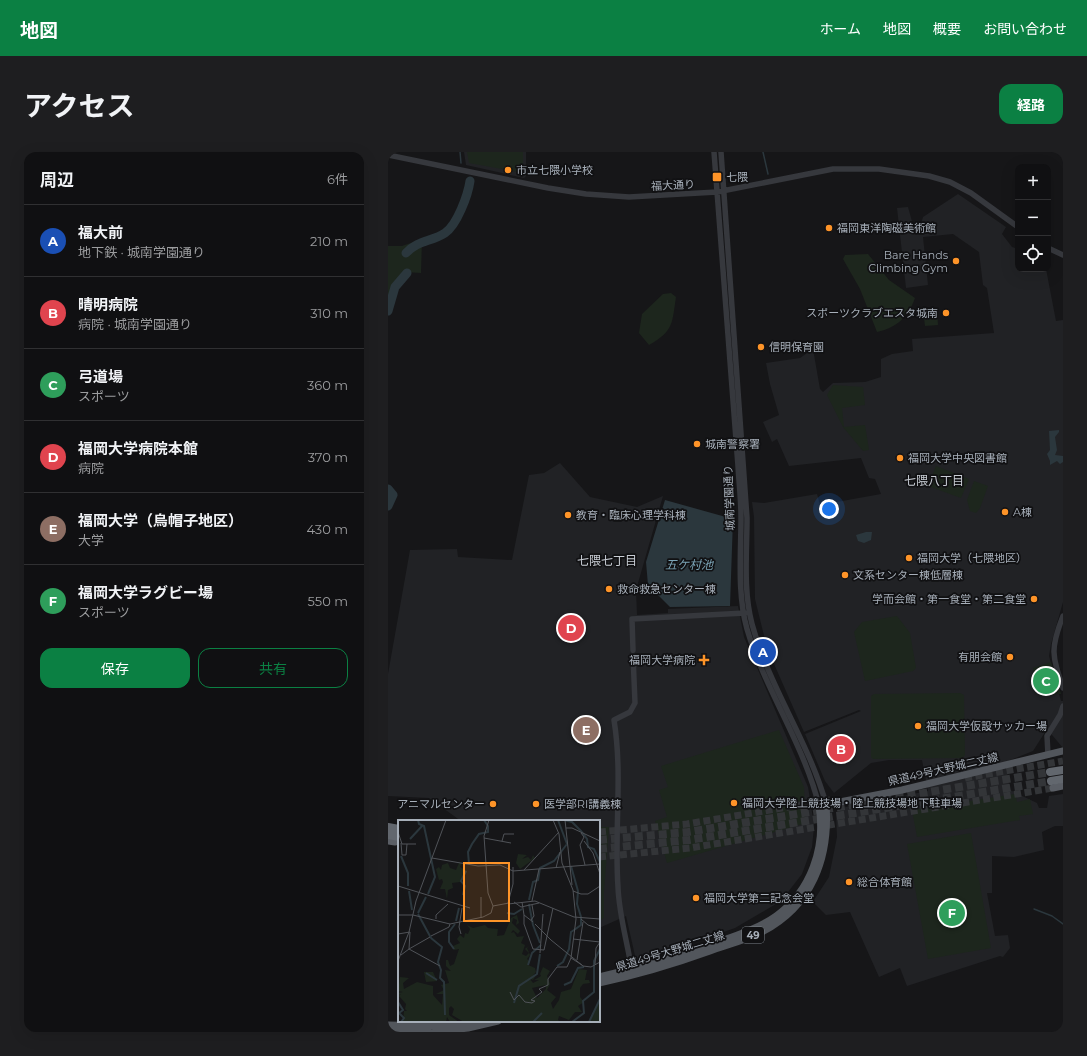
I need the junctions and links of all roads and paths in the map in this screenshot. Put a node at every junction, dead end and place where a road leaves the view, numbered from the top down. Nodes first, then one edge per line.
1 (714, 152) edge
2 (720, 152) edge
3 (388, 155) edge
4 (723, 191) junction
5 (717, 192) junction
6 (1015, 225) edge
7 (1051, 249) edge
8 (1063, 255) edge
9 (747, 613) junction
10 (1063, 616) edge
11 (1063, 688) edge
12 (1063, 706) edge
13 (1063, 751) edge
14 (1048, 754) junction
15 (1063, 770) edge
16 (1050, 772) tunnel mouth
17 (1063, 779) edge
18 (1052, 785) joint
19 (1063, 786) edge
20 (822, 805) junction
21 (388, 825) edge
22 (398, 828) edge
23 (388, 835) edge
24 (394, 840) edge
25 (632, 972) junction
26 (600, 977) edge
27 (600, 983) edge
28 (468, 1022) edge
29 (494, 1022) edge
30 (388, 1025) edge
31 (388, 1032) edge
32 (430, 1032) edge
33 (436, 1032) edge

1 - 5 street, 城南学園通り
2 - 4 street, 城南学園通り
3 - 5 street, 福大通り
4 - 5 street, 福大通り
4 - 6 street, 福大通り
4 - 9 street, 城南学園通り
5 - 9 street, 城南学園通り
7 - 8 street
9 - 20 street, 城南学園通り
9 - 25 street
10 - 11 street
12 - 14 street
13 - 14 main road, 県道49号大野城二丈線
14 - 20 main road, 県道49号大野城二丈線
15 - 16 highway
17 - 18 highway
18 - 19 highway
20 - 25 main road, 県道49号大野城二丈線 / 49
21 - 22 highway
23 - 24 highway
25 - 26 main road, 県道49号大野城二丈線 / 49
25 - 27 main road, 県道49号大野城二丈線 / 49
28 - 30 main road
29 - 33 main road
31 - 32 main road

